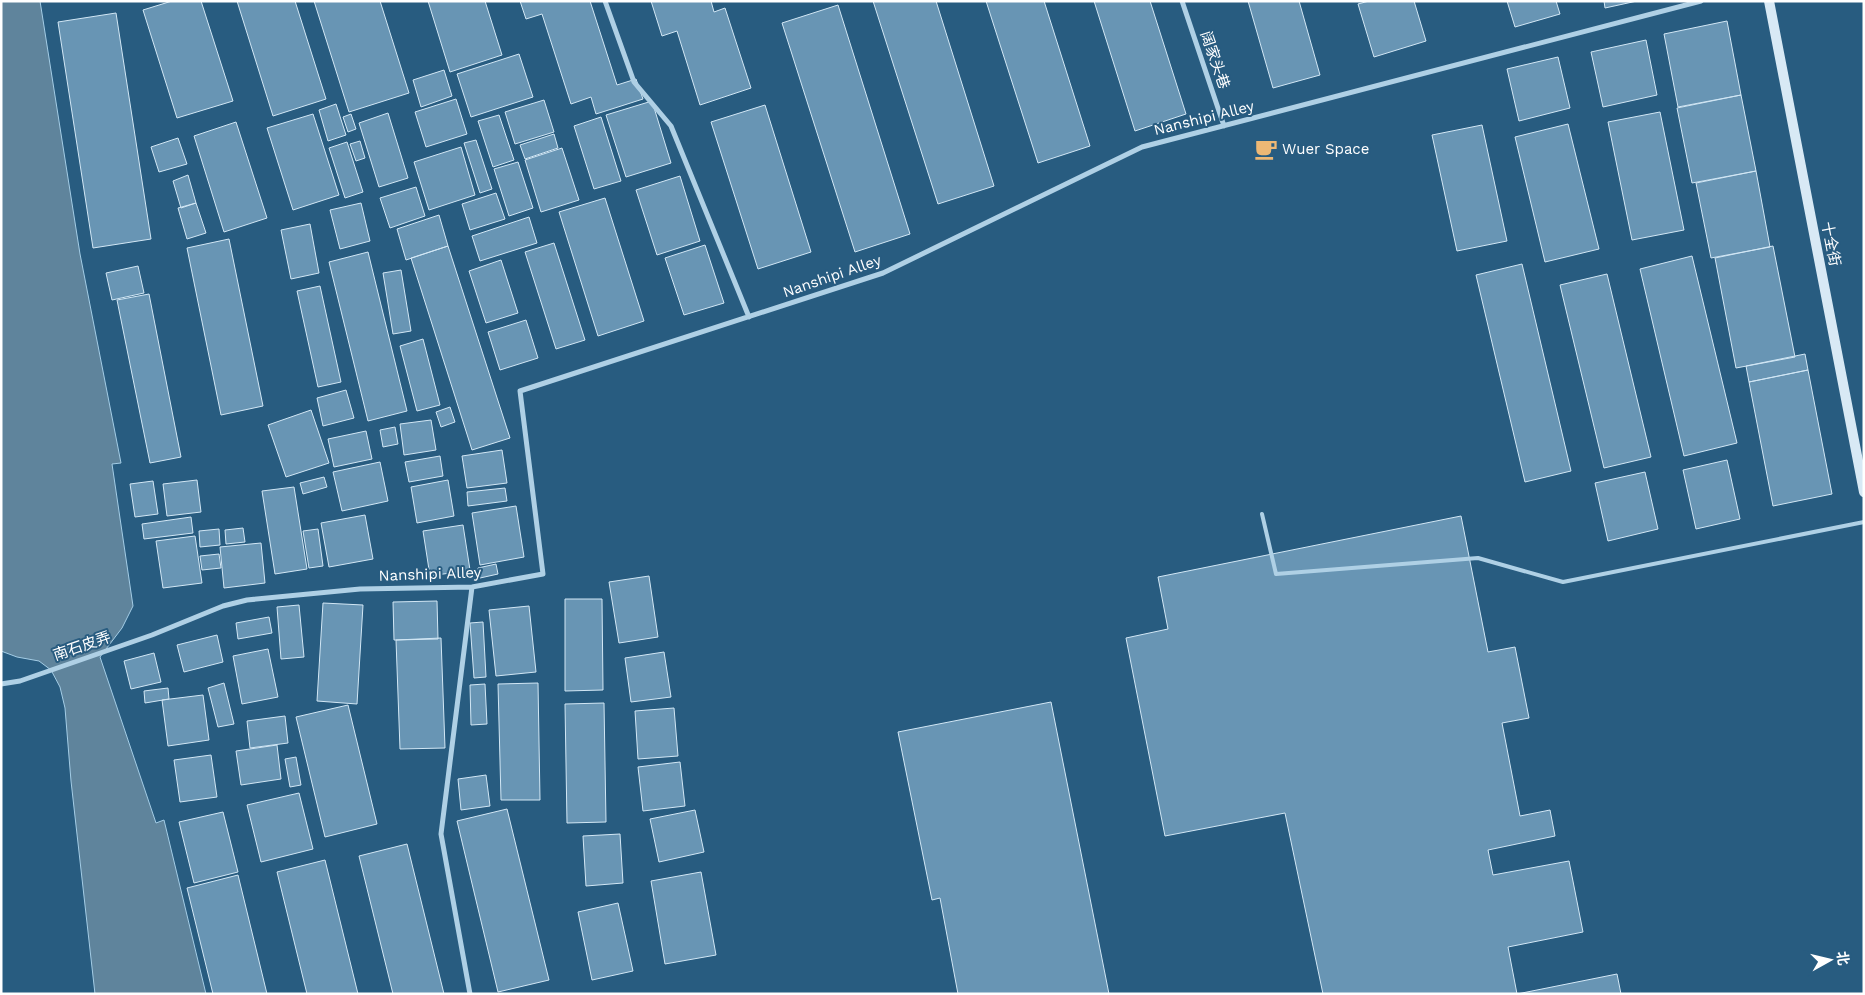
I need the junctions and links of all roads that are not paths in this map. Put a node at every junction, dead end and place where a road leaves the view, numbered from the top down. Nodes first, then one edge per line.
1 (605, 1) edge
2 (1182, 1) edge
3 (1701, 1) edge
4 (1769, 1) edge
5 (1224, 126) junction
6 (749, 317) junction
7 (1863, 480) edge
8 (1864, 492) edge
9 (1262, 514) dead end
10 (1864, 522) edge
11 (472, 587) junction
12 (152, 636) joint
13 (1, 684) edge
14 (470, 994) edge

1 - 6 street
2 - 5 street, 阔家头巷
3 - 5 street, Nanshipi Alley
4 - 7 main road, 十全街
5 - 6 street, Nanshipi Alley
6 - 11 street, Nanshipi Alley
7 - 8 main road, 十全街
9 - 10 lane
11 - 12 street, Nanshipi Alley
11 - 14 street
12 - 13 street, 南石皮弄

